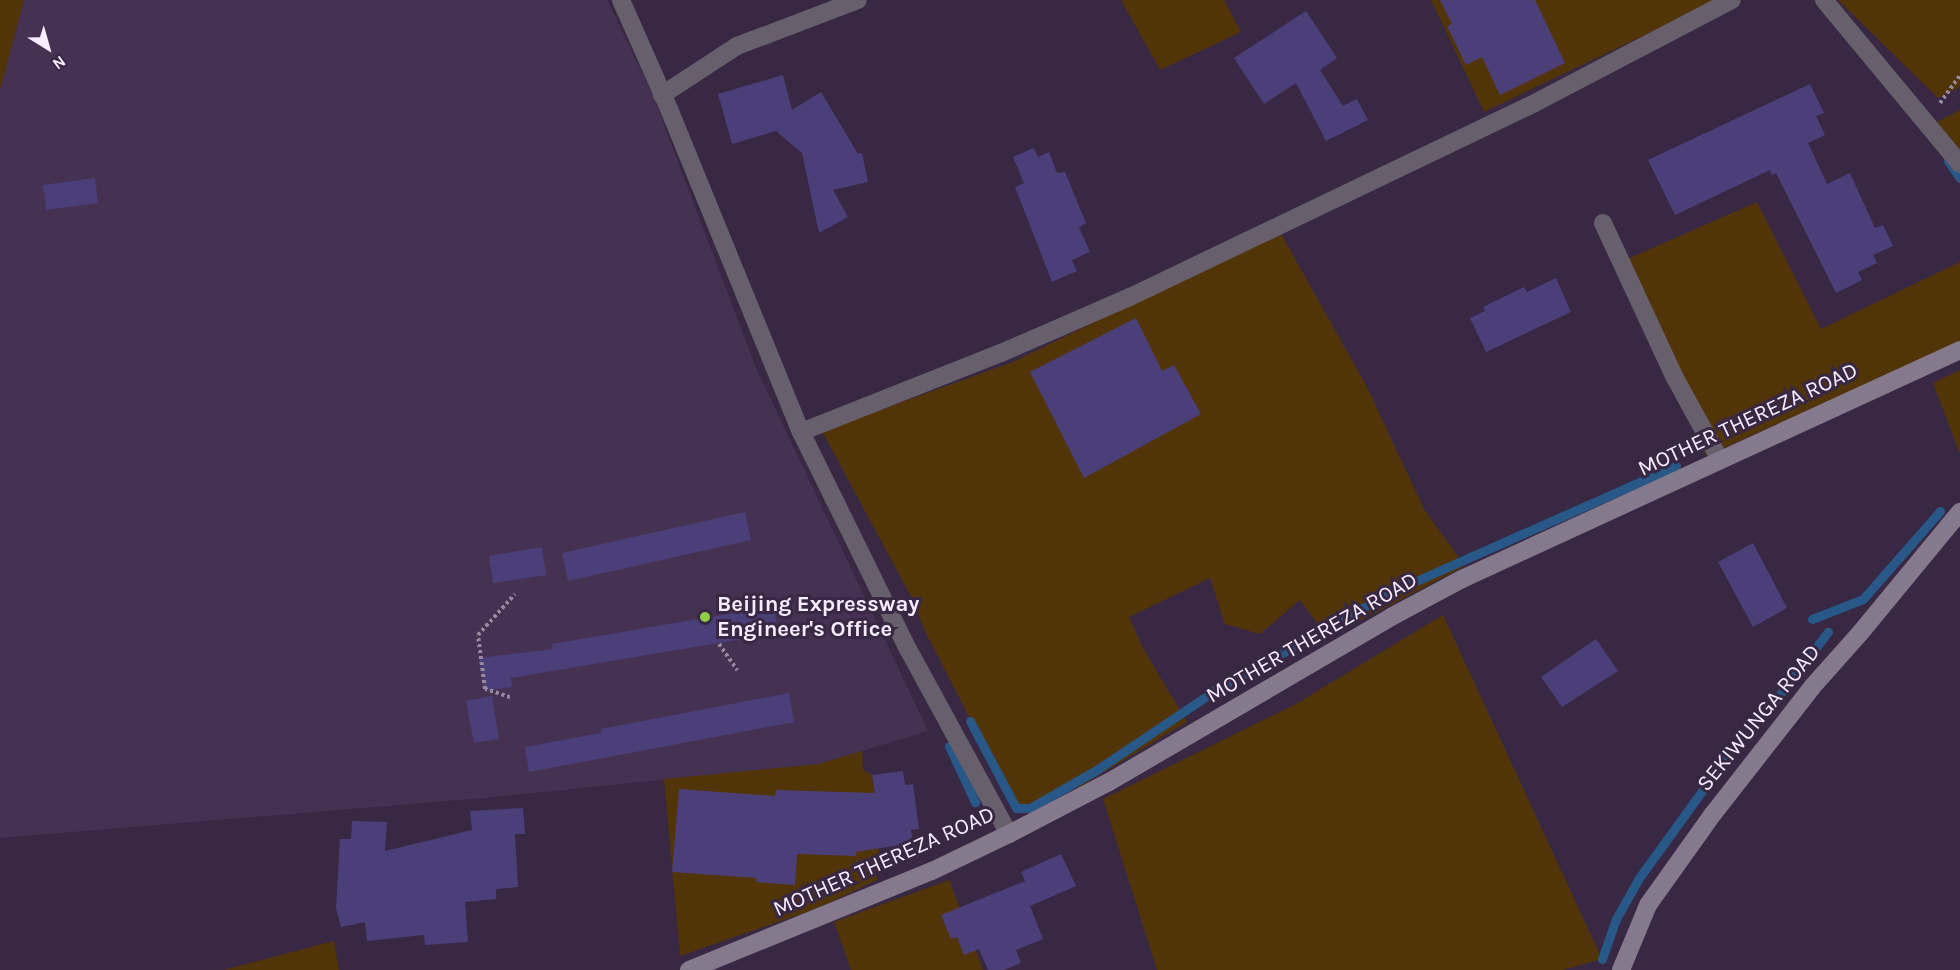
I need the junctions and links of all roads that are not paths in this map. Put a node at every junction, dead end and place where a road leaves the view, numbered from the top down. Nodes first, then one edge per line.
1 (621, 0) edge
2 (858, 0) edge
3 (1732, 0) edge
4 (1824, 0) edge
5 (662, 95) junction
6 (1960, 164) edge
7 (1603, 223) dead end
8 (1960, 350) edge
9 (801, 432) junction
10 (1720, 460) junction
11 (1960, 512) edge
12 (1009, 834) junction
13 (690, 970) edge
14 (1621, 970) edge

1 - 5 street
2 - 5 street
3 - 9 street
4 - 6 street
5 - 9 street
7 - 10 street
8 - 10 street, MOTHER THEREZA ROAD
9 - 12 street
10 - 12 street, MOTHER THEREZA ROAD
11 - 14 street, SEKIWUNGA ROAD
12 - 13 street, MOTHER THEREZA ROAD

